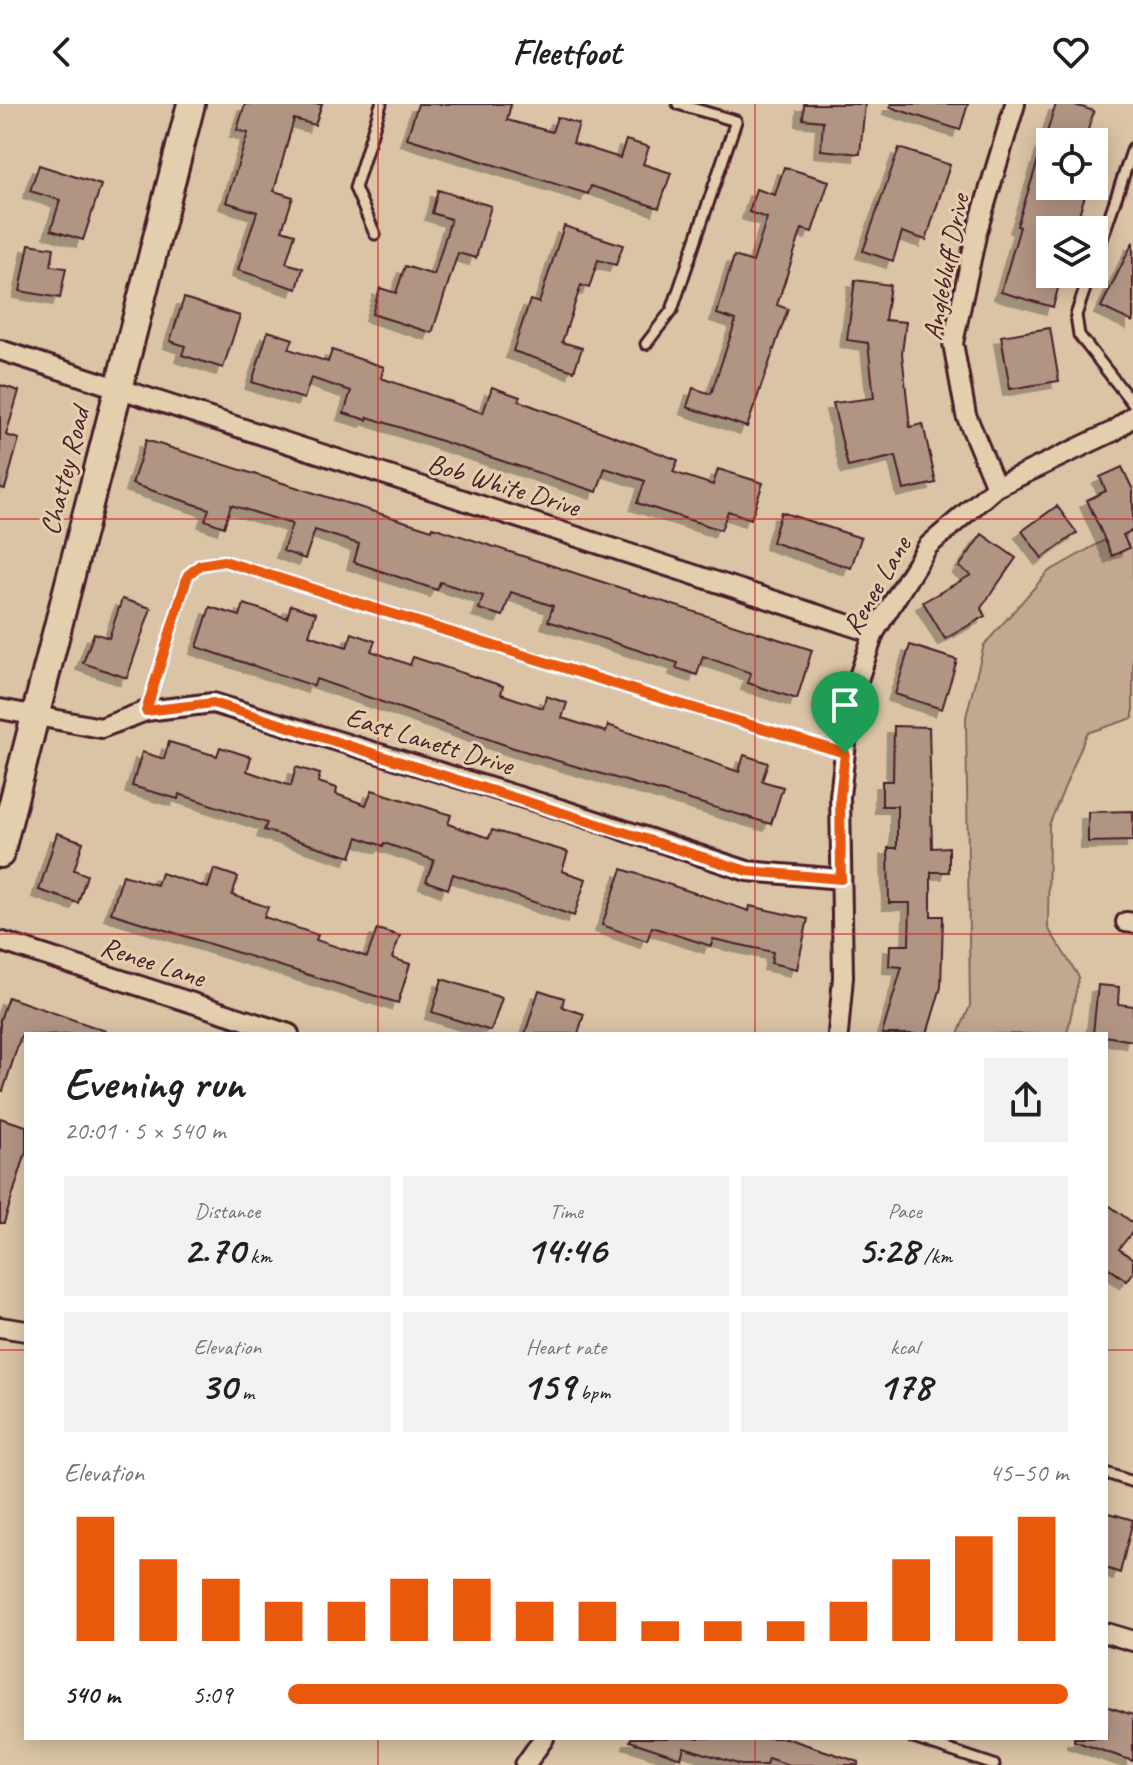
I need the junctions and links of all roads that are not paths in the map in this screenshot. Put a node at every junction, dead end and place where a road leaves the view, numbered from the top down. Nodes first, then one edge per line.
1 (191, 104) edge
2 (381, 104) edge
3 (678, 104) edge
4 (1015, 104) edge
5 (1133, 148) edge
6 (1108, 221) edge
7 (375, 234) dead end
8 (1085, 288) edge
9 (646, 344) dead end
10 (0, 350) edge
11 (117, 389) junction
12 (1133, 404) edge
13 (1133, 416) edge
14 (996, 487) junction
15 (874, 633) junction
16 (0, 709) edge
17 (146, 711) junction
18 (35, 718) junction
19 (845, 753) junction
20 (0, 854) edge
21 (841, 879) junction
22 (0, 941) edge
23 (283, 1032) edge
24 (838, 1032) edge
25 (0, 1327) edge
26 (24, 1331) edge
27 (1108, 1474) edge
28 (1133, 1482) edge
29 (1108, 1634) edge
30 (1133, 1641) edge
31 (543, 1740) edge
32 (919, 1740) edge
33 (531, 1764) edge
34 (994, 1765) edge

1 - 11 street, Chattey Road
2 - 7 lane
3 - 9 lane
4 - 14 street, Anglebluff Drive
5 - 6 lane
8 - 12 lane
10 - 11 street, Bob White Drive
11 - 15 street, Bob White Drive
11 - 18 street, Chattey Road
13 - 14 street, Renee Lane
14 - 15 street, Renee Lane
15 - 19 street, Renee Lane
16 - 18 street, East Lanett Drive
17 - 18 street, East Lanett Drive
17 - 19 lane
17 - 21 street, East Lanett Drive
18 - 20 street, Chattey Road
19 - 21 street, Renee Lane
21 - 24 street, Renee Lane
22 - 23 street, Renee Lane
25 - 26 street
27 - 28 lane
29 - 30 street
31 - 33 street
32 - 34 lane

